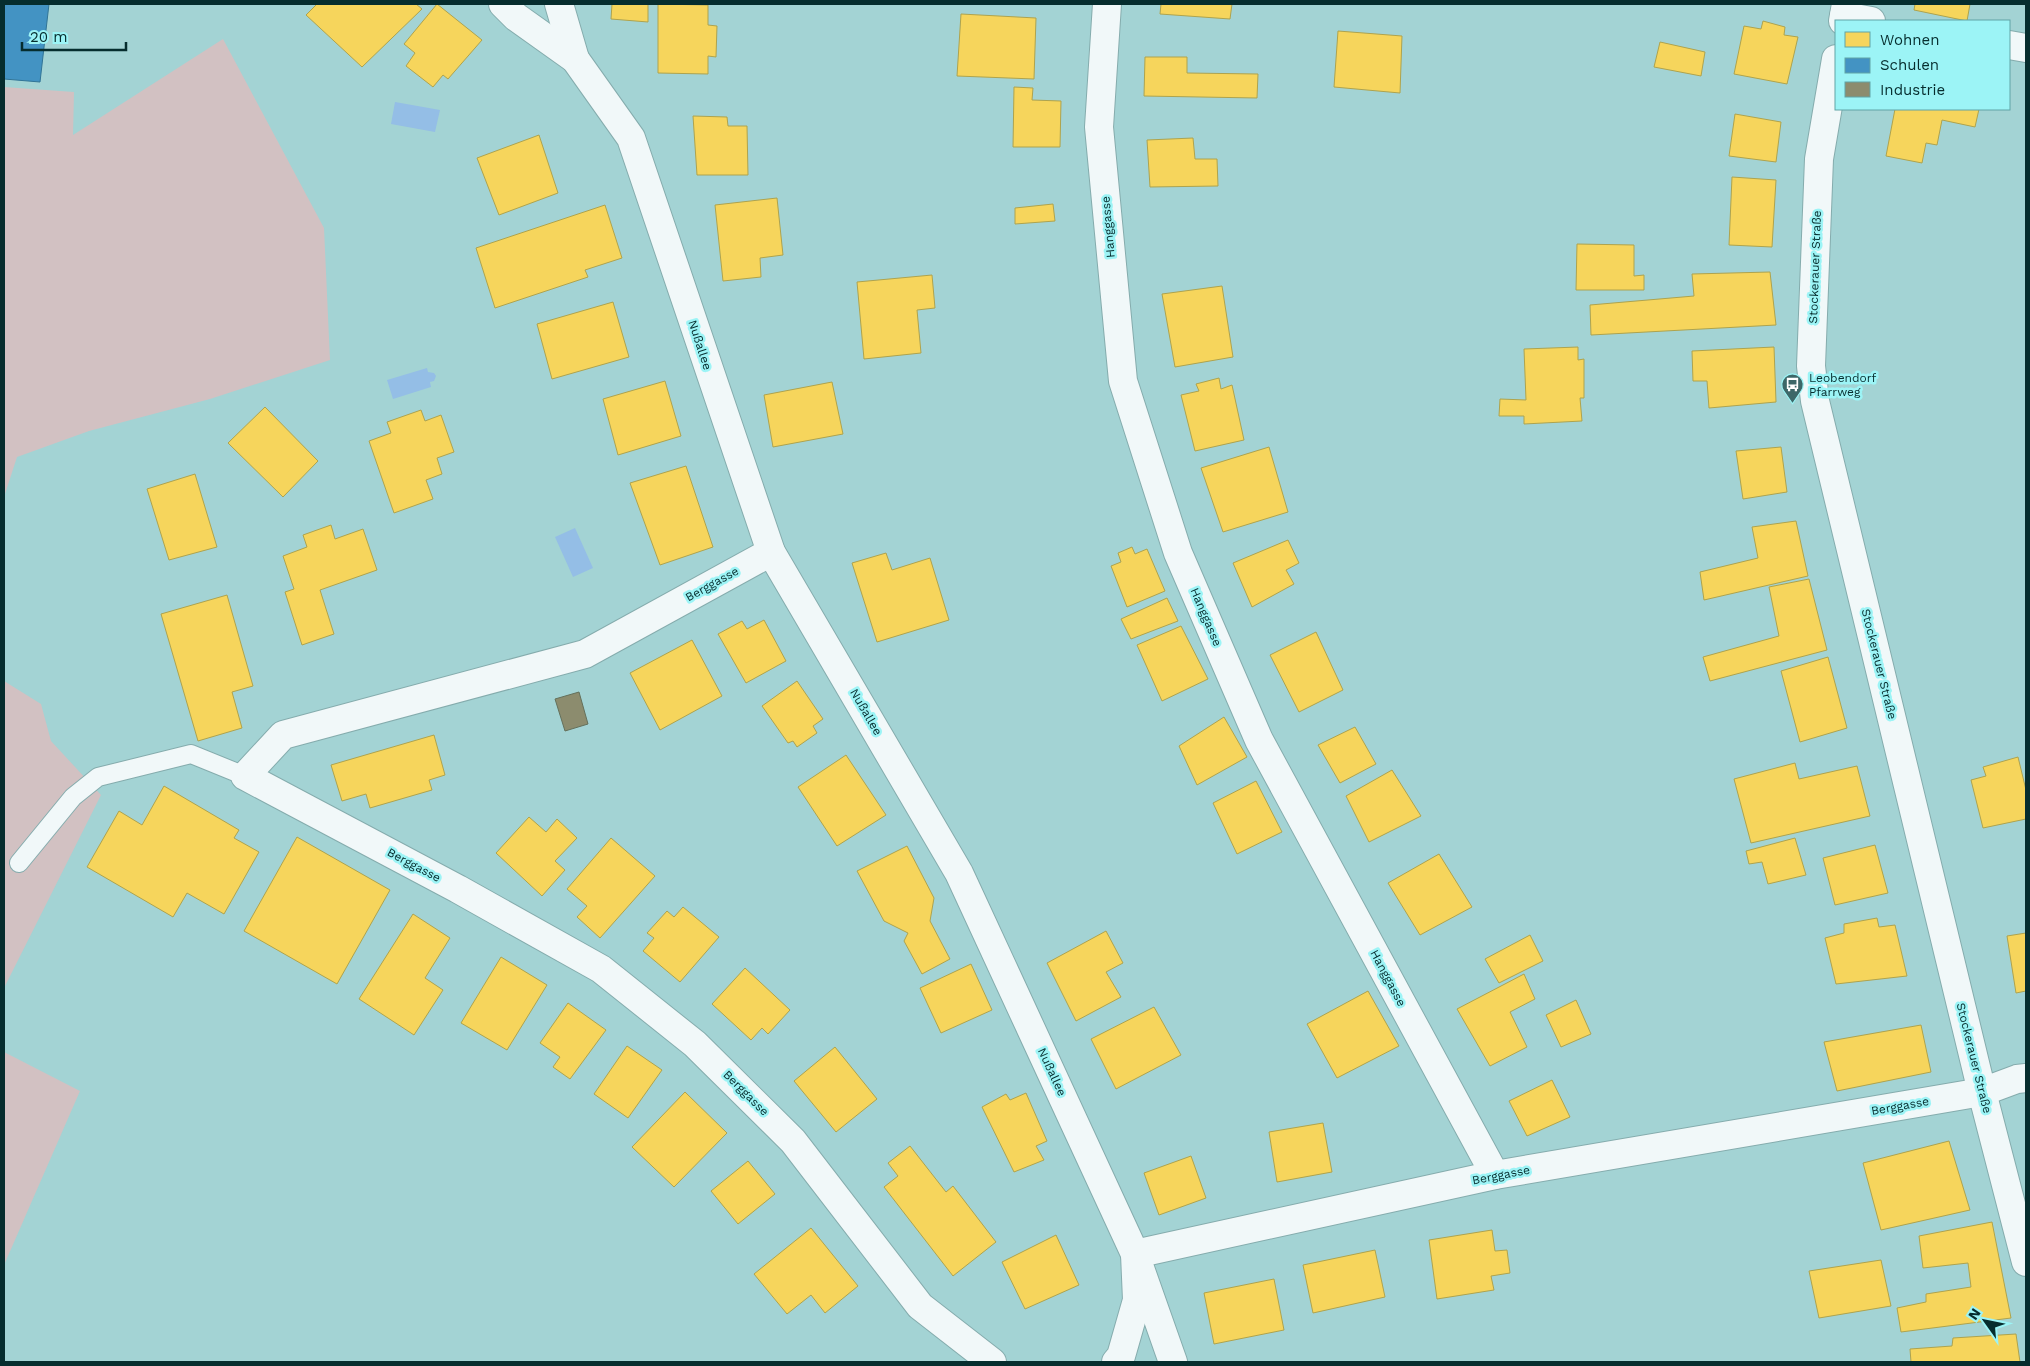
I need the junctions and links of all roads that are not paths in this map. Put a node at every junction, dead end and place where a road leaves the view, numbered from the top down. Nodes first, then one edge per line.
1 (503, 4) edge
2 (559, 4) edge
3 (1107, 4) edge
4 (1844, 14) edge
5 (1867, 20) edge
6 (2010, 45) edge
7 (2026, 48) edge
8 (575, 59) junction
9 (1835, 65) edge
10 (771, 552) junction
11 (245, 776) junction
12 (19, 863) dead end
13 (2026, 1078) edge
14 (1982, 1092) junction
15 (1495, 1175) junction
16 (1135, 1254) junction
17 (2026, 1262) edge
18 (992, 1362) edge
19 (1116, 1362) edge
20 (1173, 1362) edge

1 - 8 street, Nußallee
2 - 8 street, Nußallee
3 - 15 street, Hanggasse
4 - 5 street
6 - 7 street
8 - 10 street, Nußallee
9 - 14 street, Stockerauer Straße
10 - 11 street, Berggasse
10 - 16 street, Nußallee
11 - 12 lane
11 - 18 street, Berggasse
13 - 14 street, Berggasse
14 - 15 street, Berggasse
14 - 17 street, Stockerauer Straße
15 - 16 street, Berggasse
16 - 19 street
16 - 20 street, Nußallee

